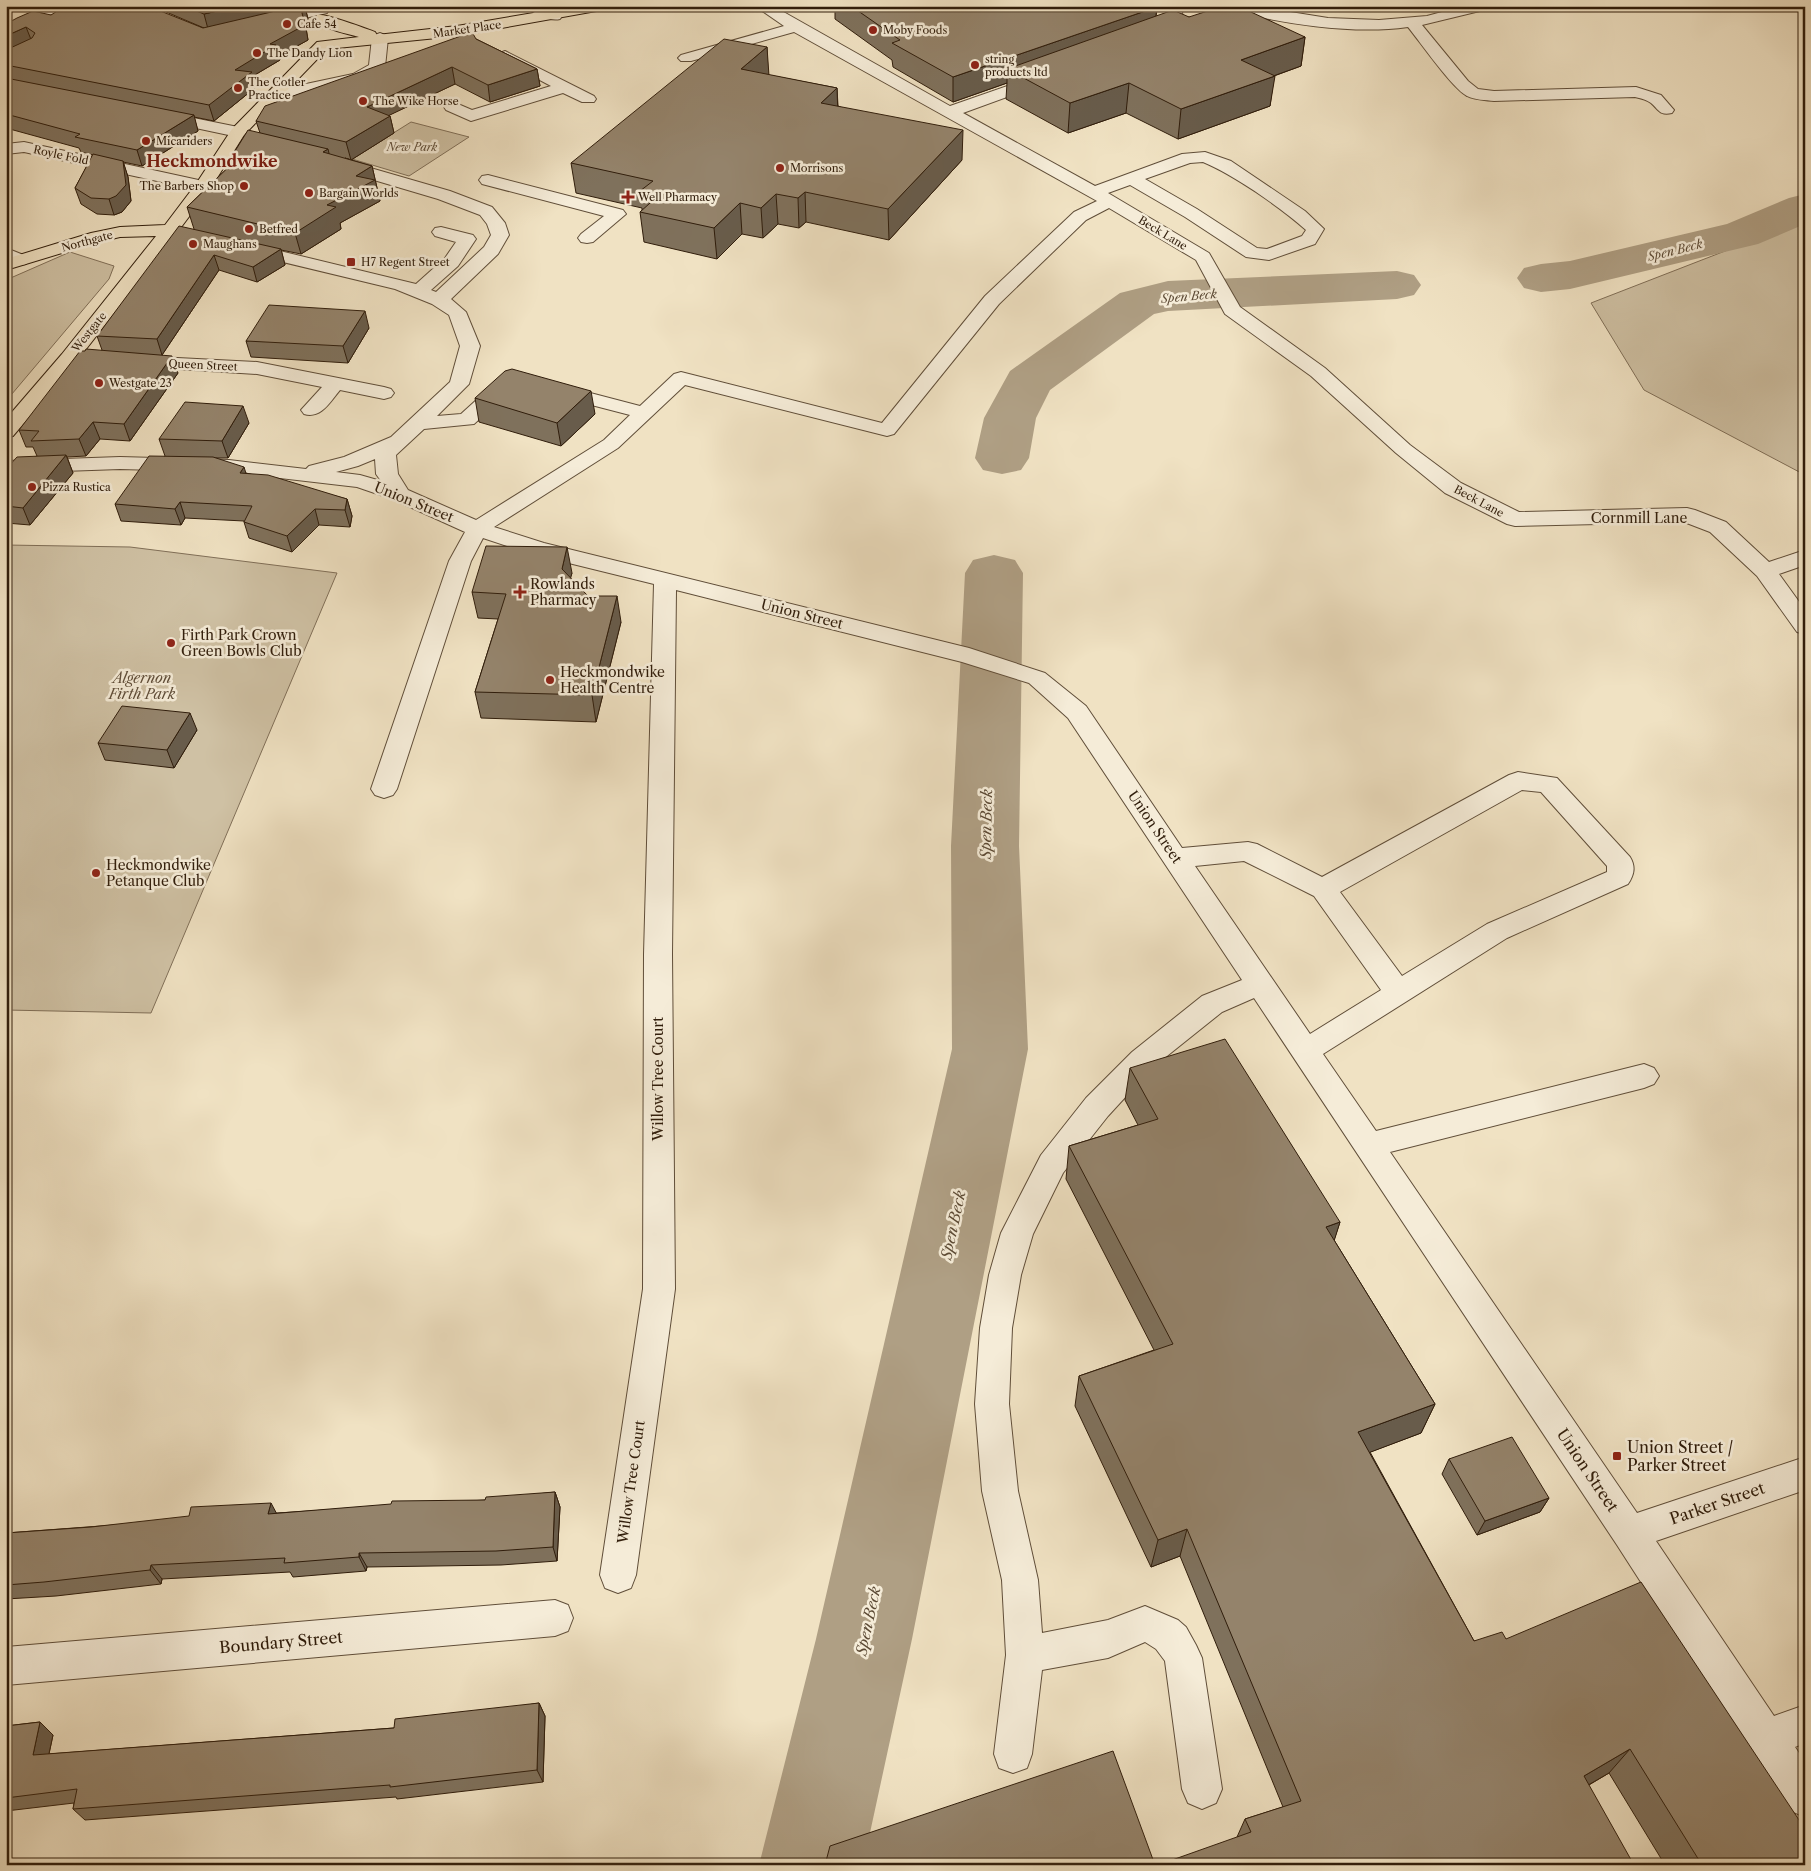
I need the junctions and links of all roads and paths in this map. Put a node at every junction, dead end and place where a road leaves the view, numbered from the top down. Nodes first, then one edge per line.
1 (71, 6) edge
2 (531, 6) edge
3 (602, 6) edge
4 (762, 6) edge
5 (1229, 6) edge
6 (1483, 6) edge
7 (1172, 7) edge
8 (322, 11) edge
9 (1192, 13) dead end
10 (555, 16) junction
11 (1412, 22) junction
12 (255, 26) edge
13 (796, 27) junction
14 (457, 32) junction
15 (6, 33) edge
16 (380, 38) junction
17 (1146, 41) edge
18 (322, 45) junction
19 (686, 58) dead end
20 (1052, 75) edge
21 (565, 87) junction
22 (273, 96) junction
23 (588, 99) dead end
24 (452, 107) dead end
25 (1666, 110) dead end
26 (949, 112) junction
27 (142, 113) edge
28 (241, 138) junction
29 (6, 150) edge
30 (317, 159) edge
31 (1131, 178) junction
32 (488, 180) dead end
33 (204, 186) junction
34 (1093, 192) junction
35 (1110, 201) junction
36 (179, 232) junction
37 (441, 232) dead end
38 (587, 238) dead end
39 (232, 244) edge
40 (11, 259) edge
41 (418, 291) junction
42 (439, 300) junction
43 (69, 358) junction
44 (88, 359) edge
45 (118, 360) edge
46 (336, 383) junction
47 (384, 393) dead end
48 (311, 410) dead end
49 (644, 413) junction
50 (417, 423) junction
51 (6, 432) edge
52 (396, 442) junction
53 (6, 467) edge
54 (298, 474) junction
55 (400, 494) junction
56 (1515, 519) joint
57 (477, 529) junction
58 (1805, 557) edge
59 (1765, 571) junction
60 (665, 580) junction
61 (1805, 627) edge
62 (384, 789) dead end
63 (1176, 858) junction
64 (1323, 889) junction
65 (1260, 984) junction
66 (1399, 993) junction
67 (1305, 1051) junction
68 (1644, 1076) dead end
69 (1368, 1145) junction
70 (1805, 1473) edge
71 (1630, 1533) junction
72 (618, 1575) dead end
73 (556, 1618) dead end
74 (1025, 1655) junction
75 (6, 1666) edge
76 (1805, 1724) edge
77 (1765, 1739) junction
78 (1013, 1754) dead end
79 (1202, 1789) dead end
80 (1805, 1797) edge

1 - 15 street
2 - 10 street
3 - 10 main road, Market Place
4 - 13 street, Beck Lane
5 - 11 street
6 - 11 street
7 - 9 street
7 - 17 street
8 - 12 street
8 - 16 main road
8 - 18 main road
10 - 14 main road, Market Place
11 - 25 street
13 - 19 street
13 - 26 street, Beck Lane
14 - 16 main road, Market Place
14 - 21 street
16 - 18 main road, Market Place
16 - 22 street
18 - 22 main road
20 - 26 street
21 - 23 street
21 - 24 street
22 - 28 main road
26 - 34 street, Beck Lane
27 - 28 street
28 - 33 main road
29 - 33 street, Royle Fold
30 - 42 street
31 - 31 street
31 - 34 street
32 - 38 street
33 - 36 main road
34 - 35 street, Beck Lane
35 - 49 street
35 - 56 street, Beck Lane
36 - 40 main road, Northgate
36 - 43 main road, Westgate
37 - 41 street
39 - 41 street
41 - 42 street
42 - 50 street
43 - 44 street
43 - 51 main road, Westgate
45 - 46 street, Queen Street
46 - 47 street, Queen Street
46 - 48 street
49 - 50 street
49 - 57 street
50 - 52 street
52 - 54 street
52 - 55 street
53 - 54 street, Union Street
54 - 55 street, Union Street
55 - 57 street, Union Street
56 - 59 street, Cornmill Lane
57 - 60 street, Union Street
57 - 62 street
58 - 59 street
59 - 61 street, Cornmill Lane
60 - 63 street, Union Street
60 - 72 street, Willow Tree Court
63 - 64 street
63 - 65 street, Union Street
64 - 66 street
64 - 66 street
65 - 67 street, Union Street
65 - 74 street
66 - 67 street
67 - 69 street, Union Street
68 - 69 street
69 - 71 street, Union Street
70 - 71 street, Parker Street
71 - 77 street, Union Street
73 - 75 street, Boundary Street
74 - 78 street
74 - 79 street
76 - 77 street
77 - 80 street, Union Street

